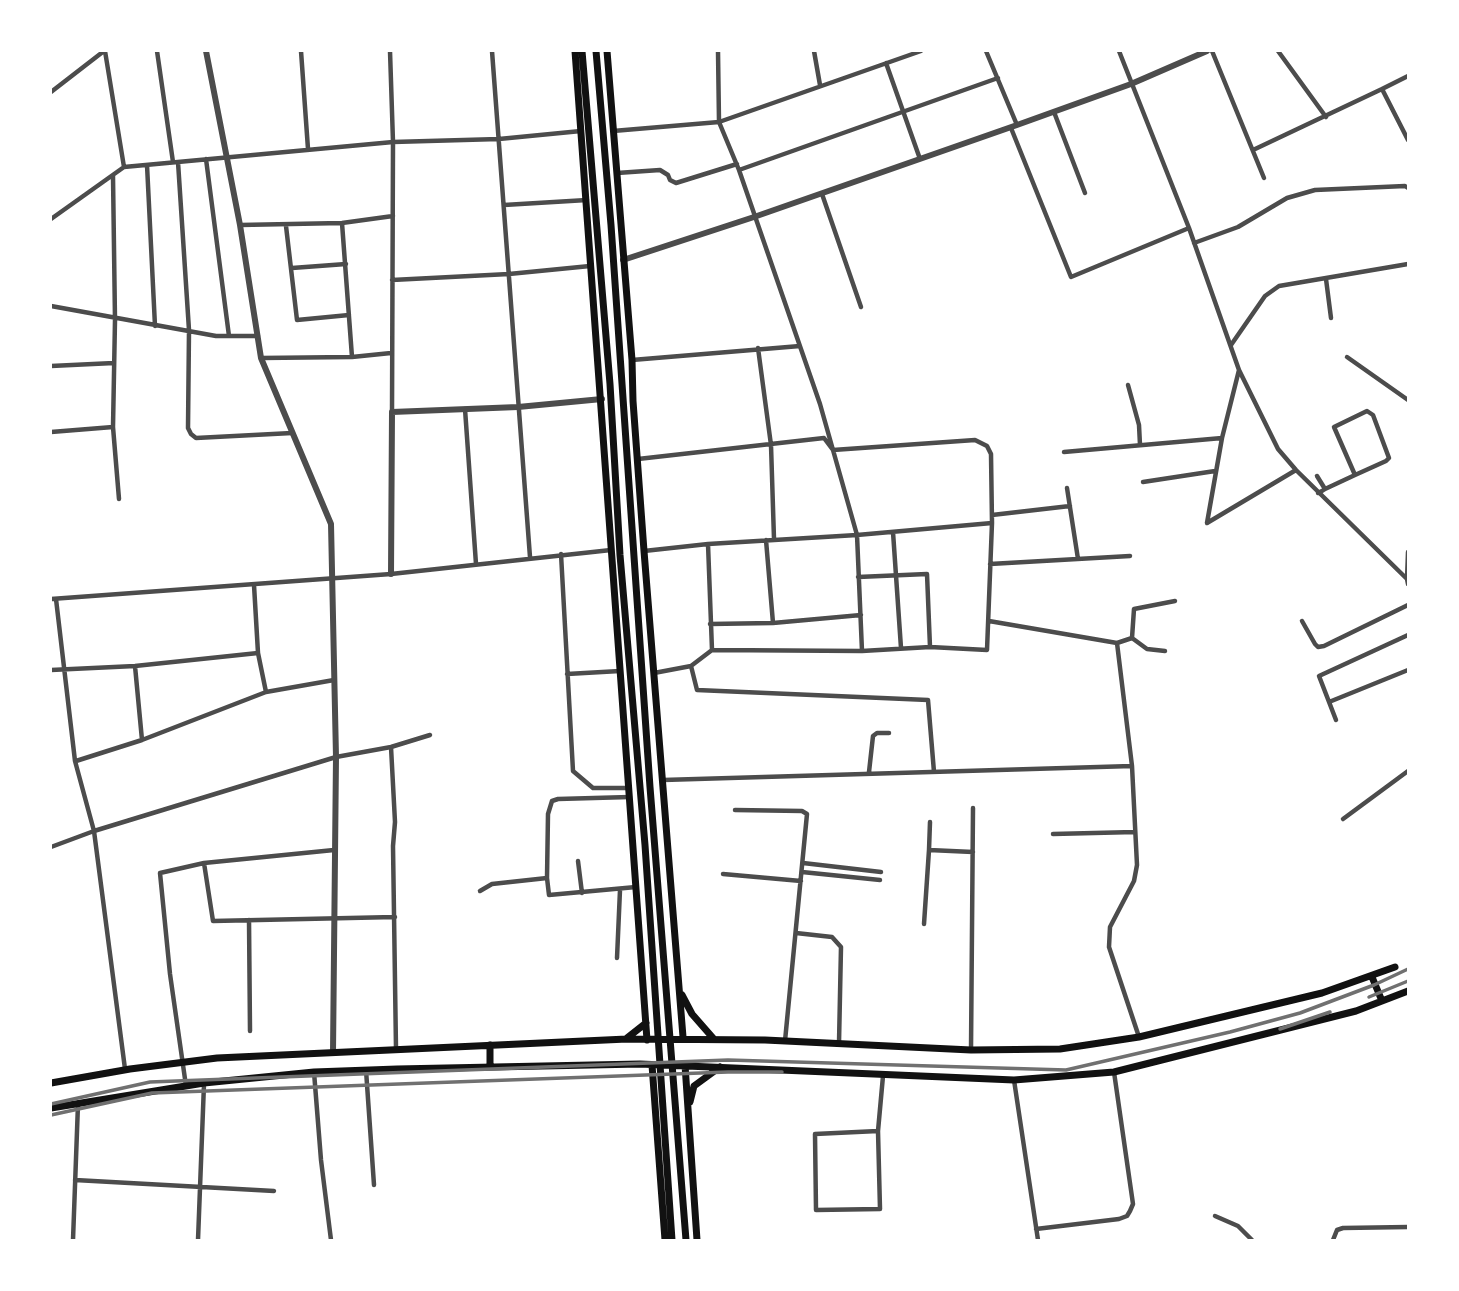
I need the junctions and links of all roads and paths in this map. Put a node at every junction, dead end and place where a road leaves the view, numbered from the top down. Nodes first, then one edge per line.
1 (105, 51) edge
2 (156, 51) edge
3 (206, 51) edge
4 (301, 51) edge
5 (390, 51) edge
6 (492, 51) edge
7 (575, 51) edge
8 (582, 51) edge
9 (596, 51) edge
10 (607, 51) edge
11 (718, 51) edge
12 (814, 51) edge
13 (921, 51) edge
14 (986, 51) edge
15 (1119, 51) edge
16 (1209, 51) edge
17 (1278, 51) edge
18 (886, 63) junction
19 (1408, 76) edge
20 (998, 78) junction
21 (1131, 83) junction
22 (820, 85) junction
23 (1382, 89) junction
24 (51, 92) edge
25 (904, 110) junction
26 (1054, 111) junction
27 (1326, 117) junction
28 (719, 122) junction
29 (1014, 126) junction
30 (582, 131) junction
31 (613, 131) junction
32 (499, 139) junction
33 (1408, 140) edge
34 (393, 142) junction
35 (308, 149) junction
36 (1253, 149) junction
37 (226, 157) junction
38 (206, 159) junction
39 (920, 159) junction
40 (176, 162) junction
41 (147, 164) junction
42 (124, 167) junction
43 (738, 167) junction
44 (616, 173) junction
45 (113, 176) junction
46 (1264, 178) dead end
47 (1408, 188) edge
48 (822, 194) junction
49 (1085, 194) dead end
50 (587, 200) junction
51 (503, 205) junction
52 (393, 216) junction
53 (754, 217) junction
54 (51, 219) edge
55 (342, 223) junction
56 (240, 225) junction
57 (286, 226) junction
58 (1189, 228) junction
59 (1194, 243) junction
60 (623, 260) junction
61 (346, 264) junction
62 (1408, 264) edge
63 (592, 266) junction
64 (292, 268) junction
65 (509, 274) junction
66 (1326, 279) junction
67 (392, 280) junction
68 (51, 306) edge
69 (861, 307) dead end
70 (349, 315) junction
71 (1331, 318) dead end
72 (115, 320) junction
73 (155, 326) junction
74 (190, 330) junction
75 (258, 335) junction
76 (229, 336) junction
77 (800, 346) junction
78 (1231, 346) junction
79 (758, 348) junction
80 (391, 354) junction
81 (352, 357) junction
82 (1347, 357) dead end
83 (261, 358) junction
84 (632, 360) junction
85 (114, 363) junction
86 (51, 366) edge
87 (1239, 370) junction
88 (1128, 385) dead end
89 (602, 399) junction
90 (1408, 400) edge
91 (519, 407) junction
92 (465, 409) junction
93 (392, 412) junction
94 (113, 426) junction
95 (51, 432) edge
96 (292, 433) junction
97 (1222, 438) junction
98 (771, 444) junction
99 (1140, 445) junction
100 (834, 450) junction
101 (1064, 452) dead end
102 (638, 458) junction
103 (1296, 470) junction
104 (1215, 471) junction
105 (1355, 475) junction
106 (1317, 476) dead end
107 (1143, 482) dead end
108 (1067, 488) dead end
109 (1325, 489) junction
110 (1318, 493) junction
111 (119, 499) dead end
112 (1070, 506) junction
113 (992, 516) junction
114 (992, 523) junction
115 (893, 532) junction
116 (857, 535) junction
117 (766, 540) junction
118 (774, 540) junction
119 (708, 544) junction
120 (611, 550) junction
121 (644, 551) junction
122 (561, 554) junction
123 (1408, 555) edge
124 (1130, 556) dead end
125 (530, 557) junction
126 (1078, 560) junction
127 (476, 564) junction
128 (990, 564) junction
129 (391, 574) junction
130 (895, 575) junction
131 (333, 577) junction
132 (858, 577) junction
133 (1408, 582) edge
134 (254, 585) junction
135 (53, 599) edge
136 (1175, 601) dead end
137 (1408, 605) edge
138 (650, 614) junction
139 (861, 615) junction
140 (617, 619) junction
141 (989, 621) junction
142 (1302, 621) dead end
143 (773, 623) junction
144 (709, 624) junction
145 (1408, 635) edge
146 (1132, 638) junction
147 (1117, 643) junction
148 (930, 647) junction
149 (901, 648) junction
150 (712, 650) junction
151 (1165, 650) dead end
152 (862, 651) junction
153 (258, 653) junction
154 (135, 666) junction
155 (691, 666) junction
156 (64, 668) junction
157 (51, 670) edge
158 (1408, 670) edge
159 (621, 671) junction
160 (654, 673) junction
161 (567, 674) junction
162 (334, 680) junction
163 (265, 692) junction
164 (1329, 702) junction
165 (1336, 720) dead end
166 (889, 733) dead end
167 (430, 735) dead end
168 (142, 740) junction
169 (391, 747) junction
170 (337, 757) junction
171 (75, 761) junction
172 (1132, 766) junction
173 (1408, 771) edge
174 (869, 772) junction
175 (934, 772) junction
176 (662, 780) junction
177 (630, 793) junction
178 (973, 808) dead end
179 (735, 810) dead end
180 (1343, 819) dead end
181 (930, 821) dead end
182 (94, 831) junction
183 (1135, 832) junction
184 (1053, 834) dead end
185 (51, 847) edge
186 (334, 850) junction
187 (929, 850) junction
188 (972, 852) junction
189 (578, 861) dead end
190 (204, 863) junction
191 (803, 863) junction
192 (881, 872) dead end
193 (802, 873) junction
194 (723, 874) dead end
195 (547, 878) junction
196 (880, 880) dead end
197 (802, 881) junction
198 (637, 887) junction
199 (620, 890) junction
200 (480, 891) dead end
201 (582, 893) junction
202 (395, 917) junction
203 (333, 919) junction
204 (249, 920) junction
205 (924, 923) dead end
206 (796, 933) junction
207 (676, 946) junction
208 (641, 947) junction
209 (617, 958) dead end
210 (1395, 967) dead end
211 (1372, 977) junction
212 (680, 991) junction
213 (1408, 991) edge
214 (1382, 1001) junction
215 (646, 1023) junction
216 (250, 1031) dead end
217 (683, 1037) junction
218 (1139, 1037) junction
219 (713, 1038) junction
220 (627, 1039) junction
221 (647, 1040) junction
222 (785, 1041) junction
223 (839, 1044) junction
224 (490, 1045) junction
225 (396, 1049) junction
226 (971, 1051) junction
227 (333, 1052) junction
228 (182, 1063) junction
229 (640, 1064) junction
230 (652, 1065) junction
231 (685, 1065) junction
232 (490, 1067) junction
233 (720, 1067) junction
234 (125, 1070) junction
235 (366, 1070) junction
236 (314, 1072) junction
237 (1114, 1072) junction
238 (883, 1076) junction
239 (1014, 1080) junction
240 (51, 1083) edge
241 (204, 1083) junction
242 (186, 1086) junction
243 (655, 1086) junction
244 (78, 1103) junction
245 (51, 1108) edge
246 (688, 1110) junction
247 (878, 1131) junction
248 (659, 1169) junction
249 (692, 1171) junction
250 (75, 1181) junction
251 (374, 1185) dead end
252 (199, 1188) junction
253 (274, 1191) dead end
254 (1215, 1216) dead end
255 (1408, 1227) edge
256 (1036, 1229) junction
257 (73, 1240) edge
258 (198, 1240) edge
259 (331, 1240) edge
260 (665, 1240) edge
261 (672, 1240) edge
262 (686, 1240) edge
263 (697, 1240) edge
264 (1038, 1240) edge
265 (1252, 1240) edge
266 (1334, 1240) edge

1 - 24 street
1 - 42 street
2 - 40 street
3 - 37 street
4 - 35 street
5 - 34 street
6 - 32 street
7 - 30 main road
8 - 261 main road
9 - 262 main road
10 - 31 main road
11 - 28 street
12 - 22 street
13 - 18 street
14 - 20 street
15 - 21 street
16 - 21 street
16 - 36 street
17 - 27 street
18 - 22 street
18 - 25 street
19 - 23 street
20 - 25 street
20 - 29 street
21 - 26 street
21 - 58 street
22 - 28 street
23 - 27 street
23 - 33 street
25 - 39 street
25 - 43 street
26 - 29 street
26 - 49 street
27 - 36 street
28 - 31 street
28 - 43 street
29 - 39 street
29 - 58 street
30 - 32 street
30 - 50 main road
31 - 44 main road
32 - 34 street
32 - 51 street
34 - 35 street
34 - 52 street
35 - 37 street
36 - 46 street
37 - 38 street
37 - 56 street
38 - 40 street
38 - 76 street
39 - 48 street
40 - 41 street
40 - 74 street
41 - 42 street
41 - 73 street
42 - 45 street
43 - 44 street
43 - 53 street
44 - 60 main road
45 - 54 street
45 - 72 street
47 - 59 street
48 - 53 street
48 - 69 street
50 - 51 street
50 - 63 main road
51 - 65 street
52 - 55 street
52 - 67 street
53 - 60 street
53 - 77 street
55 - 57 street
55 - 61 street
56 - 57 street
56 - 75 street
57 - 64 street
58 - 59 street
59 - 78 street
60 - 84 main road
61 - 64 street
61 - 70 street
62 - 66 street
63 - 65 street
63 - 89 main road
64 - 70 street
65 - 67 street
65 - 91 street
66 - 71 street
66 - 78 street
67 - 80 street
68 - 72 street
70 - 81 street
72 - 73 street
72 - 85 street
73 - 74 street
74 - 76 street
74 - 96 street
75 - 76 street
75 - 83 street
77 - 79 street
77 - 100 street
78 - 87 street
79 - 84 street
79 - 98 street
80 - 81 street
80 - 93 street
81 - 83 street
82 - 90 street
83 - 96 street
84 - 102 main road
85 - 86 street
85 - 94 street
87 - 97 street
87 - 103 street
88 - 99 street
89 - 91 street
89 - 120 main road
91 - 92 street
91 - 125 street
92 - 93 street
92 - 127 street
93 - 129 street
94 - 95 street
94 - 111 street
96 - 131 street
97 - 99 street
97 - 104 street
98 - 100 street
98 - 102 street
98 - 118 street
99 - 101 street
100 - 113 street
100 - 116 street
102 - 121 main road
103 - 104 street
103 - 110 street
104 - 107 street
105 - 105 street
105 - 109 street
106 - 109 street
108 - 112 street
109 - 110 street
110 - 133 street
112 - 113 street
112 - 126 street
113 - 114 street
114 - 115 street
114 - 128 street
115 - 116 street
115 - 130 street
116 - 118 street
116 - 132 street
117 - 118 street
117 - 119 street
117 - 143 street
119 - 121 street
119 - 144 street
120 - 122 street
120 - 140 main road
121 - 138 main road
122 - 125 street
122 - 161 street
123 - 133 street
124 - 126 street
125 - 127 street
126 - 128 street
127 - 129 street
128 - 141 street
129 - 131 street
130 - 132 street
130 - 148 street
130 - 149 street
131 - 134 street
131 - 162 street
132 - 139 street
134 - 135 street
134 - 153 street
135 - 156 street
136 - 146 street
137 - 142 street
138 - 140 main road
138 - 160 main road
139 - 143 street
139 - 152 street
140 - 159 main road
141 - 147 street
141 - 148 street
143 - 144 street
144 - 150 street
145 - 164 street
146 - 147 street
146 - 151 street
147 - 172 street
148 - 149 street
149 - 152 street
150 - 152 street
150 - 155 street
153 - 154 street
153 - 163 street
154 - 156 street
154 - 168 street
155 - 160 street
155 - 175 street
156 - 157 street
156 - 171 street
158 - 164 street
159 - 161 street
159 - 177 main road
160 - 176 main road
161 - 177 street
162 - 163 street
162 - 170 street
163 - 168 street
164 - 165 street
166 - 174 street
167 - 169 street
168 - 171 street
169 - 170 street
169 - 202 street
170 - 182 street
170 - 186 street
171 - 182 street
172 - 175 street
172 - 183 street
173 - 180 street
174 - 175 street
174 - 176 street
176 - 207 main road
177 - 195 street
177 - 198 main road
178 - 188 street
179 - 191 street
181 - 187 street
182 - 185 street
182 - 234 street
183 - 184 street
183 - 218 street
186 - 190 street
186 - 203 street
187 - 188 street
187 - 205 street
188 - 226 street
189 - 201 street
190 - 204 street
190 - 228 street
191 - 192 street
191 - 193 street
193 - 196 street
193 - 197 street
194 - 197 street
195 - 200 street
195 - 201 street
197 - 206 street
198 - 199 street
198 - 208 main road
199 - 201 street
199 - 209 street
202 - 203 street
202 - 225 street
203 - 204 street
203 - 227 street
204 - 216 street
206 - 222 street
206 - 223 street
207 - 208 main road
207 - 212 main road
208 - 215 main road
210 - 211 main road
211 - 214 main road
211 - 218 main road
212 - 217 main road
212 - 219 main road
213 - 214 main road
214 - 237 main road
215 - 220 main road
215 - 221 main road
217 - 219 main road
217 - 221 main road
218 - 226 main road
219 - 222 main road
220 - 221 main road
220 - 224 main road
222 - 223 main road
223 - 226 main road
224 - 225 main road
224 - 232 main road
225 - 227 main road
227 - 228 main road
228 - 234 main road
228 - 242 street
229 - 230 main road
229 - 232 main road
229 - 243 main road
230 - 231 main road
230 - 243 main road
231 - 233 main road
231 - 246 main road
232 - 235 main road
233 - 238 main road
233 - 246 main road
234 - 240 main road
235 - 236 main road
235 - 251 street
236 - 241 main road
236 - 259 street
237 - 239 main road
237 - 256 street
238 - 239 main road
238 - 247 street
239 - 256 street
241 - 242 main road
241 - 252 street
242 - 244 main road
243 - 248 main road
244 - 245 main road
244 - 250 street
246 - 249 main road
247 - 247 street
248 - 249 main road
248 - 260 main road
249 - 263 main road
250 - 252 street
250 - 257 street
252 - 253 street
252 - 258 street
254 - 265 street
255 - 266 street
256 - 264 street

